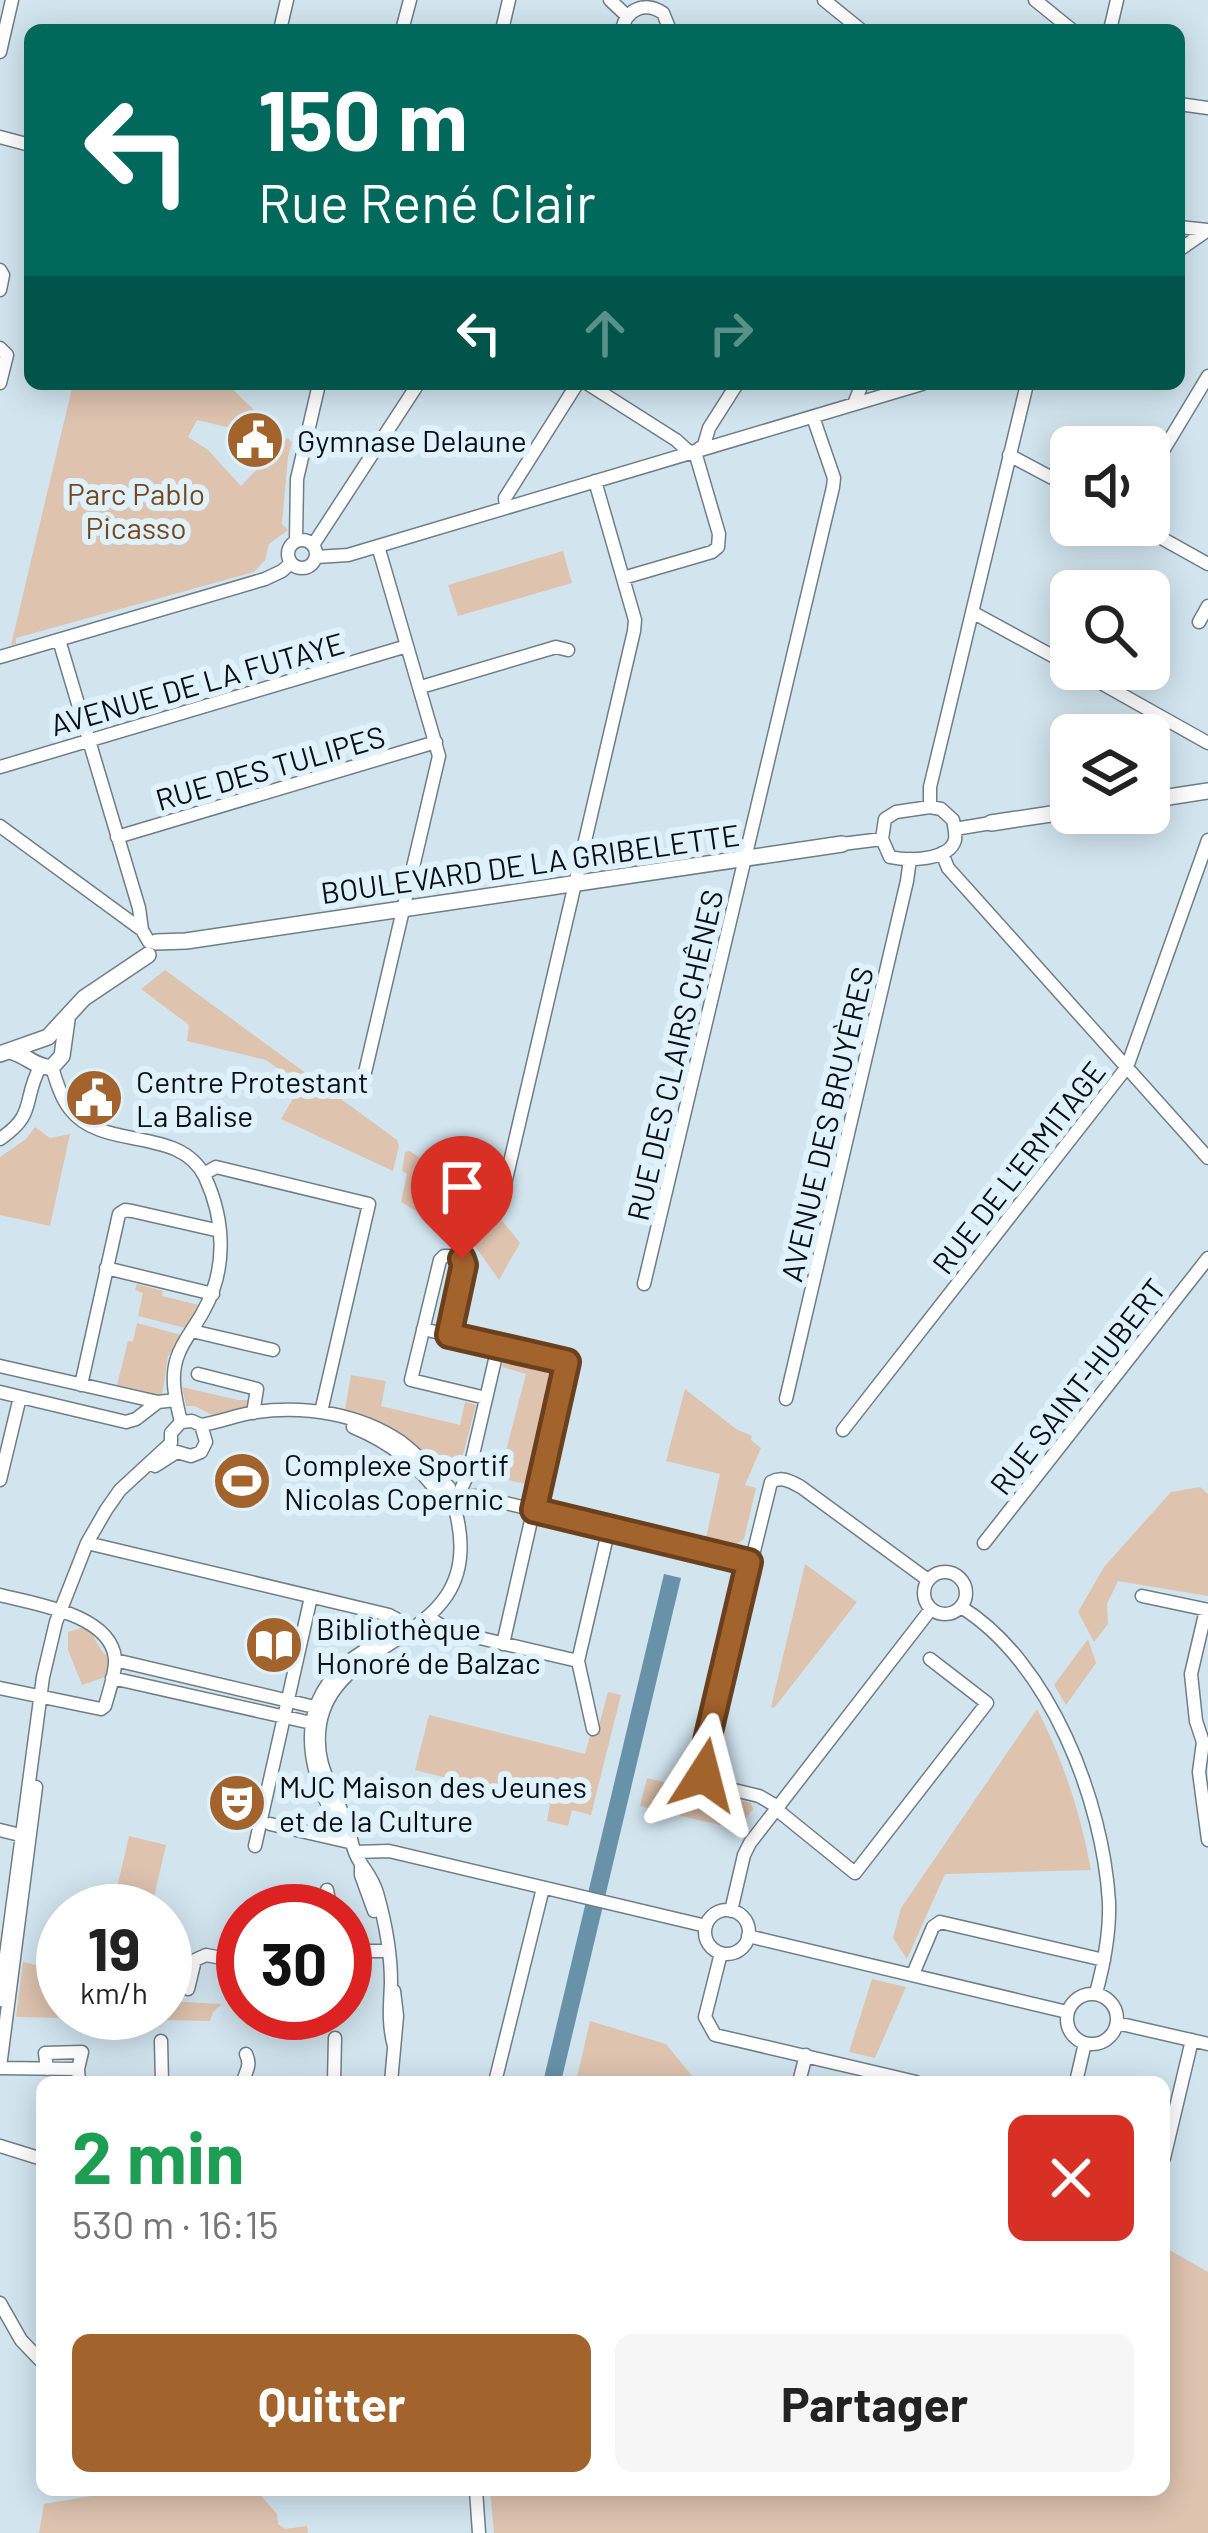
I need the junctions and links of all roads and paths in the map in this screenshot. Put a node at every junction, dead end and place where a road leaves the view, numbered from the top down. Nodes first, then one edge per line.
1 (12, 0) edge
2 (610, 0) edge
3 (824, 0) edge
4 (1035, 0) edge
5 (653, 4) edge
6 (625, 23) edge
7 (854, 24) edge
8 (1065, 24) edge
9 (0, 52) edge
10 (0, 270) edge
11 (0, 290) edge
12 (0, 348) edge
13 (1208, 376) edge
14 (0, 383) edge
15 (318, 390) edge
16 (414, 390) edge
17 (574, 390) edge
18 (597, 390) edge
19 (733, 390) edge
20 (860, 390) edge
21 (902, 390) edge
22 (1025, 390) edge
23 (854, 404) junction
24 (814, 417) junction
25 (1170, 439) edge
26 (695, 452) junction
27 (1009, 455) junction
28 (1050, 477) edge
29 (595, 481) junction
30 (506, 507) junction
31 (296, 542) junction
32 (1170, 543) edge
33 (378, 546) junction
34 (315, 551) junction
35 (291, 563) junction
36 (1208, 564) edge
37 (623, 578) junction
38 (1208, 606) edge
39 (972, 612) junction
40 (1198, 622) dead end
41 (59, 640) junction
42 (407, 646) junction
43 (568, 650) dead end
44 (1050, 655) edge
45 (0, 657) edge
46 (421, 687) junction
47 (1114, 690) edge
48 (89, 740) junction
49 (436, 742) junction
50 (1208, 742) edge
51 (0, 767) edge
52 (1208, 791) edge
53 (1170, 797) edge
54 (929, 807) junction
55 (1050, 814) edge
56 (991, 823) joint
57 (0, 826) edge
58 (955, 829) junction
59 (117, 837) junction
60 (882, 839) junction
61 (1208, 840) edge
62 (842, 844) joint
63 (942, 854) junction
64 (746, 858) junction
65 (910, 859) junction
66 (574, 884) junction
67 (404, 909) junction
68 (151, 944) junction
69 (68, 1017) junction
70 (5, 1052) edge
71 (42, 1055) junction
72 (1127, 1066) junction
73 (363, 1081) dead end
74 (0, 1139) edge
75 (1208, 1158) edge
76 (210, 1171) junction
77 (504, 1188) dead end
78 (220, 1231) junction
79 (1208, 1258) edge
80 (106, 1268) junction
81 (644, 1285) dead end
82 (213, 1294) junction
83 (422, 1329) junction
84 (192, 1330) junction
85 (449, 1335) junction
86 (498, 1347) junction
87 (273, 1350) dead end
88 (0, 1366) edge
89 (198, 1374) dead end
90 (81, 1385) junction
91 (0, 1392) edge
92 (20, 1397) junction
93 (486, 1398) junction
94 (787, 1399) dead end
95 (176, 1400) junction
96 (158, 1402) junction
97 (320, 1412) junction
98 (253, 1413) junction
99 (182, 1421) junction
100 (843, 1430) dead end
101 (204, 1431) junction
102 (174, 1447) junction
103 (0, 1480) edge
104 (454, 1496) junction
105 (534, 1510) junction
106 (609, 1528) junction
107 (984, 1543) dead end
108 (90, 1544) junction
109 (749, 1562) junction
110 (928, 1580) junction
111 (0, 1595) edge
112 (1142, 1596) dead end
113 (311, 1597) junction
114 (962, 1606) junction
115 (931, 1609) junction
116 (59, 1610) junction
117 (1207, 1610) edge
118 (428, 1617) junction
119 (409, 1629) junction
120 (503, 1644) junction
121 (930, 1659) dead end
122 (115, 1660) junction
123 (578, 1661) junction
124 (112, 1678) junction
125 (0, 1688) edge
126 (41, 1696) junction
127 (287, 1700) junction
128 (319, 1708) junction
129 (283, 1718) junction
130 (316, 1724) junction
131 (593, 1729) dead end
132 (777, 1808) junction
133 (270, 1824) dead end
134 (0, 1830) edge
135 (25, 1836) junction
136 (1208, 1840) edge
137 (255, 1846) dead end
138 (356, 1854) junction
139 (0, 1856) edge
140 (22, 1861) junction
141 (543, 1888) junction
142 (10, 1910) edge
143 (731, 1911) junction
144 (706, 1926) junction
145 (8, 1936) edge
146 (748, 1936) junction
147 (372, 1951) edge
148 (387, 1951) junction
149 (721, 1953) junction
150 (216, 1956) edge
151 (1104, 1960) junction
152 (192, 1972) edge
153 (913, 1974) junction
154 (1096, 1994) junction
155 (0, 2000) edge
156 (1067, 2012) junction
157 (1117, 2023) junction
158 (335, 2040) edge
159 (1192, 2040) junction
160 (161, 2042) dead end
161 (1085, 2043) junction
162 (1208, 2044) edge
163 (246, 2054) dead end
164 (806, 2055) junction
165 (0, 2068) edge
166 (78, 2075) edge
167 (162, 2076) edge
168 (247, 2076) edge
169 (334, 2076) edge
170 (389, 2076) edge
171 (496, 2076) edge
172 (801, 2076) edge
173 (883, 2076) edge
174 (1077, 2076) edge
175 (1170, 2133) edge
176 (0, 2146) edge
177 (36, 2156) edge
178 (0, 2302) edge
179 (36, 2356) edge
180 (476, 2496) edge
181 (479, 2533) edge

1 - 9 street
2 - 6 street
3 - 7 street
4 - 8 street
5 - 6 street
10 - 11 street
12 - 14 street
13 - 25 street
15 - 31 street
16 - 34 street
17 - 30 street
18 - 26 street
19 - 26 street
20 - 23 street
21 - 23 street
22 - 27 street
23 - 24 street
24 - 26 street
24 - 64 street, RUE DES CLAIRS CHÊNES
26 - 29 street
26 - 37 street
27 - 28 street
27 - 39 street
29 - 30 street
29 - 37 street
30 - 33 street
31 - 34 street
31 - 35 street
32 - 36 street
33 - 34 street
33 - 42 street
34 - 35 street
35 - 41 street
37 - 66 street
38 - 40 street
39 - 44 street
39 - 54 street
41 - 45 street
41 - 48 street
42 - 46 street
42 - 48 street, AVENUE DE LA FUTAYE
43 - 46 street
46 - 49 street
47 - 50 street
48 - 51 street, AVENUE DE LA FUTAYE
48 - 59 street
49 - 59 street, RUE DES TULIPES
49 - 67 street
52 - 53 main road
54 - 58 street
54 - 60 street
55 - 56 main road
56 - 58 street
57 - 68 street
58 - 63 street
59 - 68 street
60 - 62 street, BOULEVARD DE LA GRIBELETTE
60 - 65 street
61 - 72 street, RUE DE L'ERMITAGE
62 - 64 main road, BOULEVARD DE LA GRIBELETTE
63 - 65 street
63 - 72 street
64 - 66 main road, BOULEVARD DE LA GRIBELETTE
64 - 81 street, RUE DES CLAIRS CHÊNES
65 - 94 street, AVENUE DES BRUYÈRES
66 - 67 main road, BOULEVARD DE LA GRIBELETTE
66 - 77 street
67 - 68 main road, BOULEVARD DE LA GRIBELETTE
67 - 73 street
68 - 69 main road, BOULEVARD DE LA GRIBELETTE
69 - 71 main road, BOULEVARD DE LA GRIBELETTE
69 - 71 main road
70 - 71 main road
71 - 74 street
71 - 76 street
72 - 75 street
72 - 100 street, RUE DE L'ERMITAGE
76 - 78 street
76 - 97 street
78 - 80 street
78 - 82 street
79 - 107 street, RUE SAINT-HUBERT
80 - 82 street
80 - 90 street
82 - 84 street
83 - 85 street
83 - 85 street
83 - 93 street
84 - 87 street
84 - 95 street
85 - 86 street
86 - 93 street
86 - 105 street
88 - 90 street
89 - 98 street
90 - 96 street
91 - 92 street
92 - 96 street
92 - 103 street
93 - 104 street
95 - 96 street
95 - 99 street
97 - 98 street
97 - 104 street
98 - 101 street
99 - 101 street
99 - 102 street
101 - 102 street
101 - 104 street
102 - 108 street
104 - 105 street
104 - 118 street
105 - 106 street
105 - 120 street
106 - 109 street
106 - 123 street
108 - 113 street
108 - 116 street
109 - 110 street
109 - 132 street
110 - 114 street
110 - 115 street
111 - 116 street
112 - 117 street
113 - 119 street
113 - 127 street
114 - 115 street
114 - 151 street
115 - 132 street
116 - 122 street
116 - 126 street
117 - 136 street
118 - 119 street
118 - 120 street
119 - 128 street
120 - 123 street
121 - 132 street
122 - 124 street
122 - 127 street
123 - 131 street
124 - 126 street
124 - 129 street
125 - 126 street
126 - 135 street
127 - 128 street
127 - 129 street
128 - 130 street
129 - 130 street
129 - 137 street
130 - 138 street
132 - 143 street
133 - 138 street
134 - 135 street
135 - 140 street
138 - 141 street
138 - 148 street
139 - 140 street
140 - 142 street
141 - 144 street
141 - 171 street
142 - 145 street
143 - 144 street
143 - 146 street
144 - 149 street
145 - 155 street
145 - 165 street
146 - 149 street
146 - 153 street
147 - 148 street
148 - 170 street
149 - 164 street
150 - 152 street
151 - 153 street
151 - 154 street
153 - 156 street
154 - 156 street
154 - 157 street
156 - 161 street
157 - 159 street
157 - 161 street
158 - 169 street
159 - 162 street
159 - 175 street
160 - 167 street
161 - 174 street
163 - 168 street
164 - 172 street
164 - 173 street
165 - 166 street
176 - 177 street
178 - 179 street
180 - 181 street

